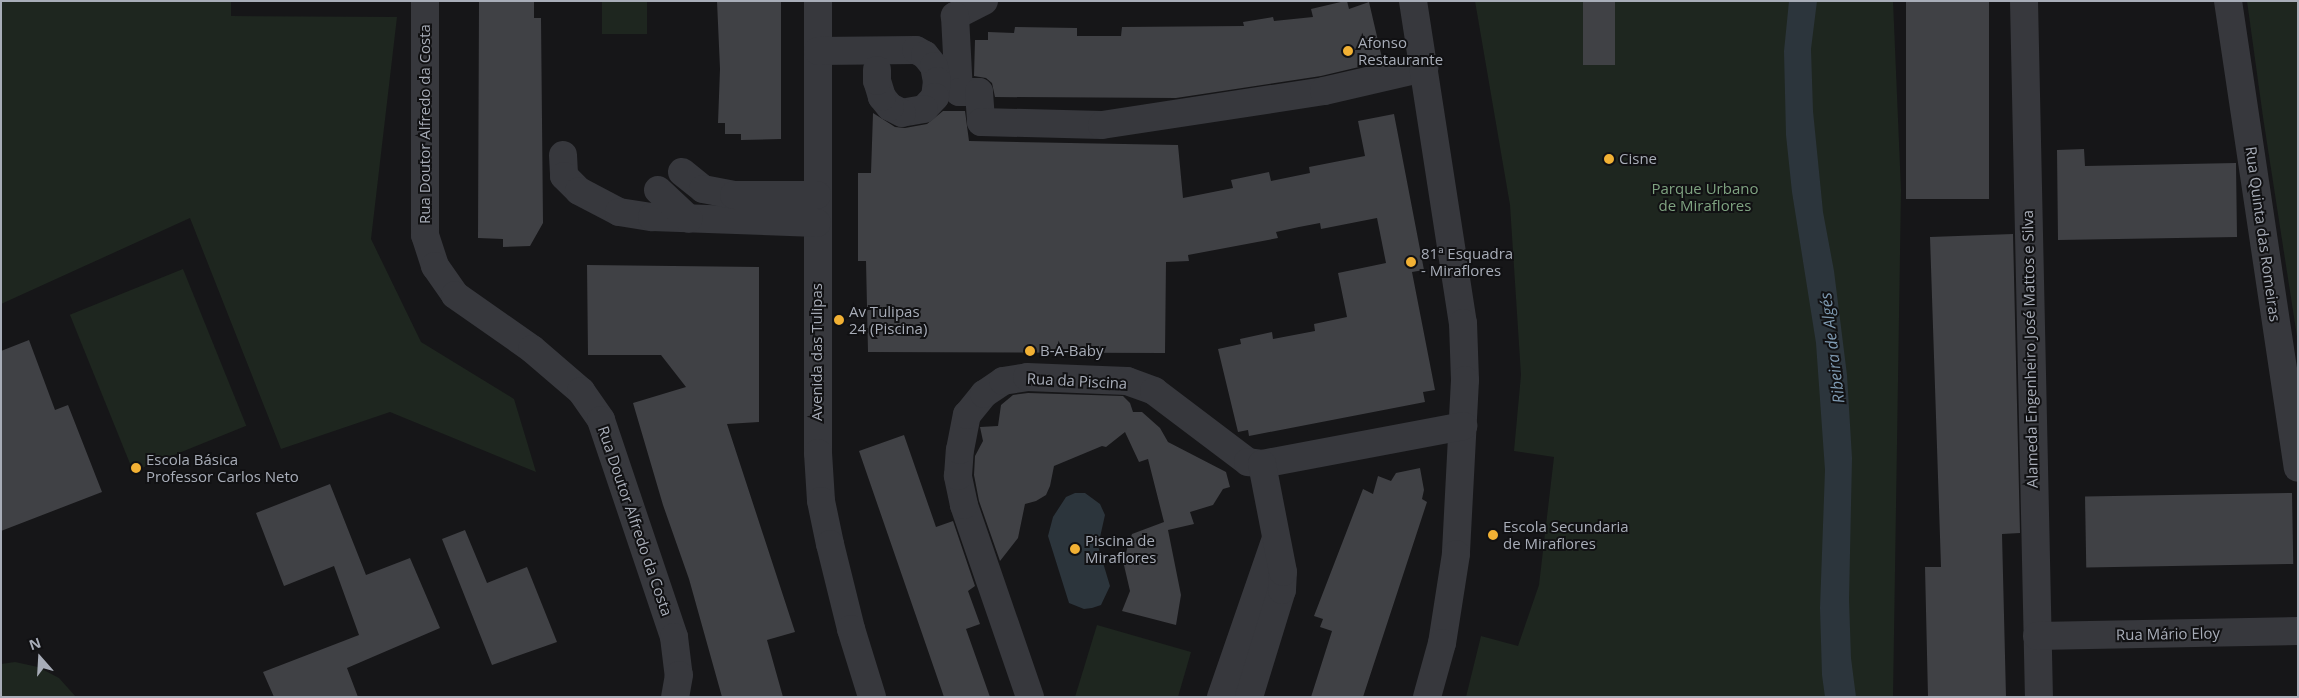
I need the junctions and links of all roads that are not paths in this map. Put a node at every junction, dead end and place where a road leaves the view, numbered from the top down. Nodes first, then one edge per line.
1 (425, 1) edge
2 (818, 1) edge
3 (984, 1) edge
4 (2024, 1) edge
5 (2228, 1) edge
6 (1420, 7) edge
7 (818, 51) junction
8 (1424, 68) junction
9 (877, 70) dead end
10 (563, 155) dead end
11 (682, 172) dead end
12 (658, 190) dead end
13 (818, 195) junction
14 (689, 219) junction
15 (817, 224) junction
16 (1463, 426) junction
17 (1262, 464) junction
18 (2298, 468) edge
19 (1276, 537) junction
20 (851, 629) junction
21 (2298, 631) edge
22 (2038, 636) junction
23 (1430, 692) edge
24 (675, 697) edge
25 (860, 697) edge
26 (872, 697) edge
27 (1030, 697) edge
28 (1221, 697) edge
29 (1249, 697) edge
30 (2039, 697) edge

1 - 24 street, Rua Doutor Alfredo da Costa
2 - 7 street, Avenida das Tulipas
3 - 8 street
4 - 22 street, Alameda Engenheiro José Mattos e Silva
5 - 18 street, Rua Quinta das Romeiras
6 - 8 street
7 - 9 street
7 - 13 street, Avenida das Tulipas
8 - 16 street
10 - 14 street
11 - 13 street
12 - 14 street
13 - 15 street, Avenida das Tulipas
14 - 15 street
15 - 20 street, Avenida das Tulipas
16 - 17 street
16 - 23 street
17 - 19 street
17 - 27 street, Rua da Piscina
19 - 28 street
19 - 29 street
20 - 25 street
20 - 26 street, Avenida das Tulipas
21 - 22 street, Rua Mário Eloy
22 - 30 street, Alameda Engenheiro José Mattos e Silva

